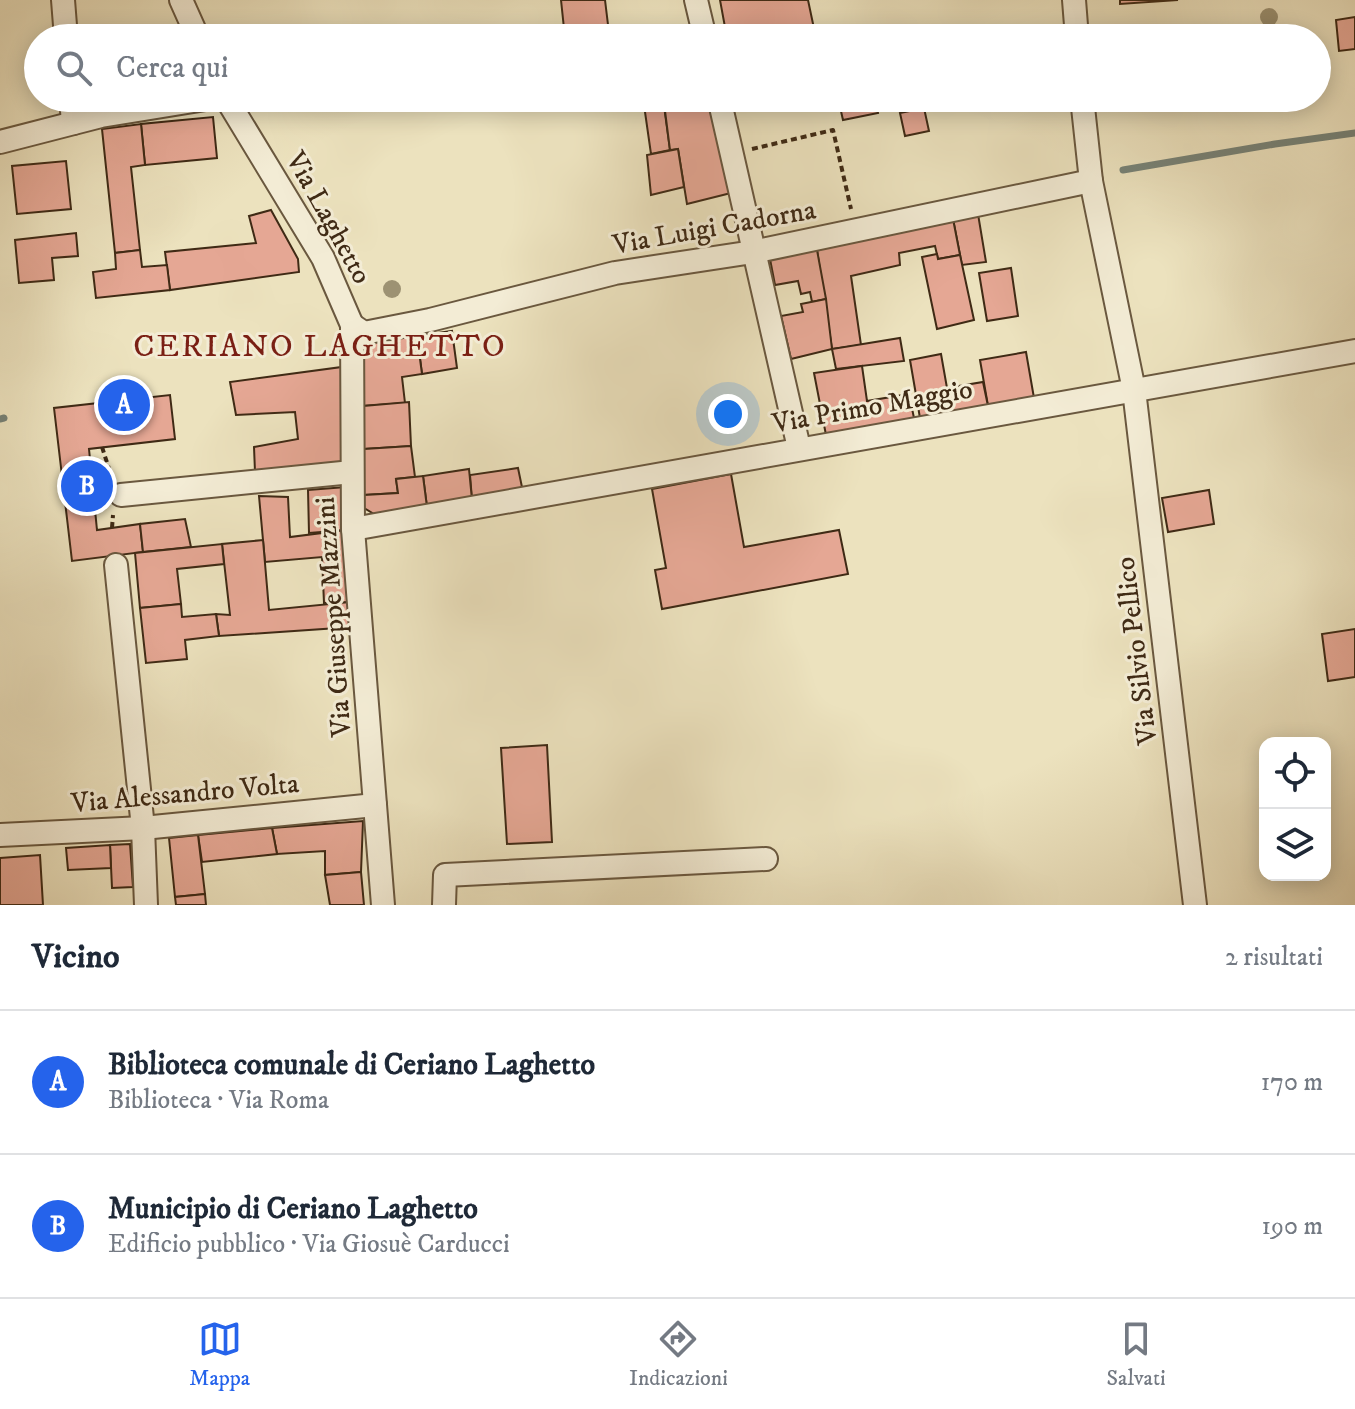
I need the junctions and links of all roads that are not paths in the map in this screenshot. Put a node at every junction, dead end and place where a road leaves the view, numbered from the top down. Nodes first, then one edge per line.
1 (63, 0) edge
2 (181, 0) edge
3 (696, 0) edge
4 (1074, 0) edge
5 (65, 24) edge
6 (192, 24) edge
7 (702, 24) edge
8 (1076, 24) edge
9 (72, 112) edge
10 (134, 112) edge
11 (234, 112) edge
12 (722, 112) edge
13 (1084, 112) edge
14 (73, 123) junction
15 (0, 142) edge
16 (1091, 181) junction
17 (753, 252) junction
18 (352, 325) junction
19 (1355, 351) edge
20 (1134, 390) junction
21 (799, 448) junction
22 (352, 472) junction
23 (121, 495) dead end
24 (353, 529) junction
25 (116, 565) dead end
26 (375, 805) junction
27 (143, 828) junction
28 (0, 835) edge
29 (766, 859) dead end
30 (146, 905) edge
31 (383, 905) edge
32 (444, 905) edge
33 (1195, 905) edge

1 - 5 street
2 - 6 street
3 - 7 street
4 - 8 street
9 - 14 street
10 - 14 street
11 - 18 street, Via Laghetto
12 - 17 street
13 - 16 street, Via Silvio Pellico
14 - 15 street
16 - 17 street, Via Luigi Cadorna
16 - 20 street, Via Silvio Pellico
17 - 18 street, Via Luigi Cadorna
17 - 21 street
18 - 22 street, Via Giuseppe Mazzini
19 - 20 street, Via Primo Maggio
20 - 21 street, Via Primo Maggio
20 - 33 street, Via Silvio Pellico
21 - 24 street, Via Primo Maggio
22 - 23 street
22 - 24 street, Via Giuseppe Mazzini
24 - 26 street, Via Giuseppe Mazzini
25 - 27 street
26 - 27 street, Via Alessandro Volta
26 - 31 street, Via Giuseppe Mazzini
27 - 28 street, Via Alessandro Volta
27 - 30 street
29 - 32 street

